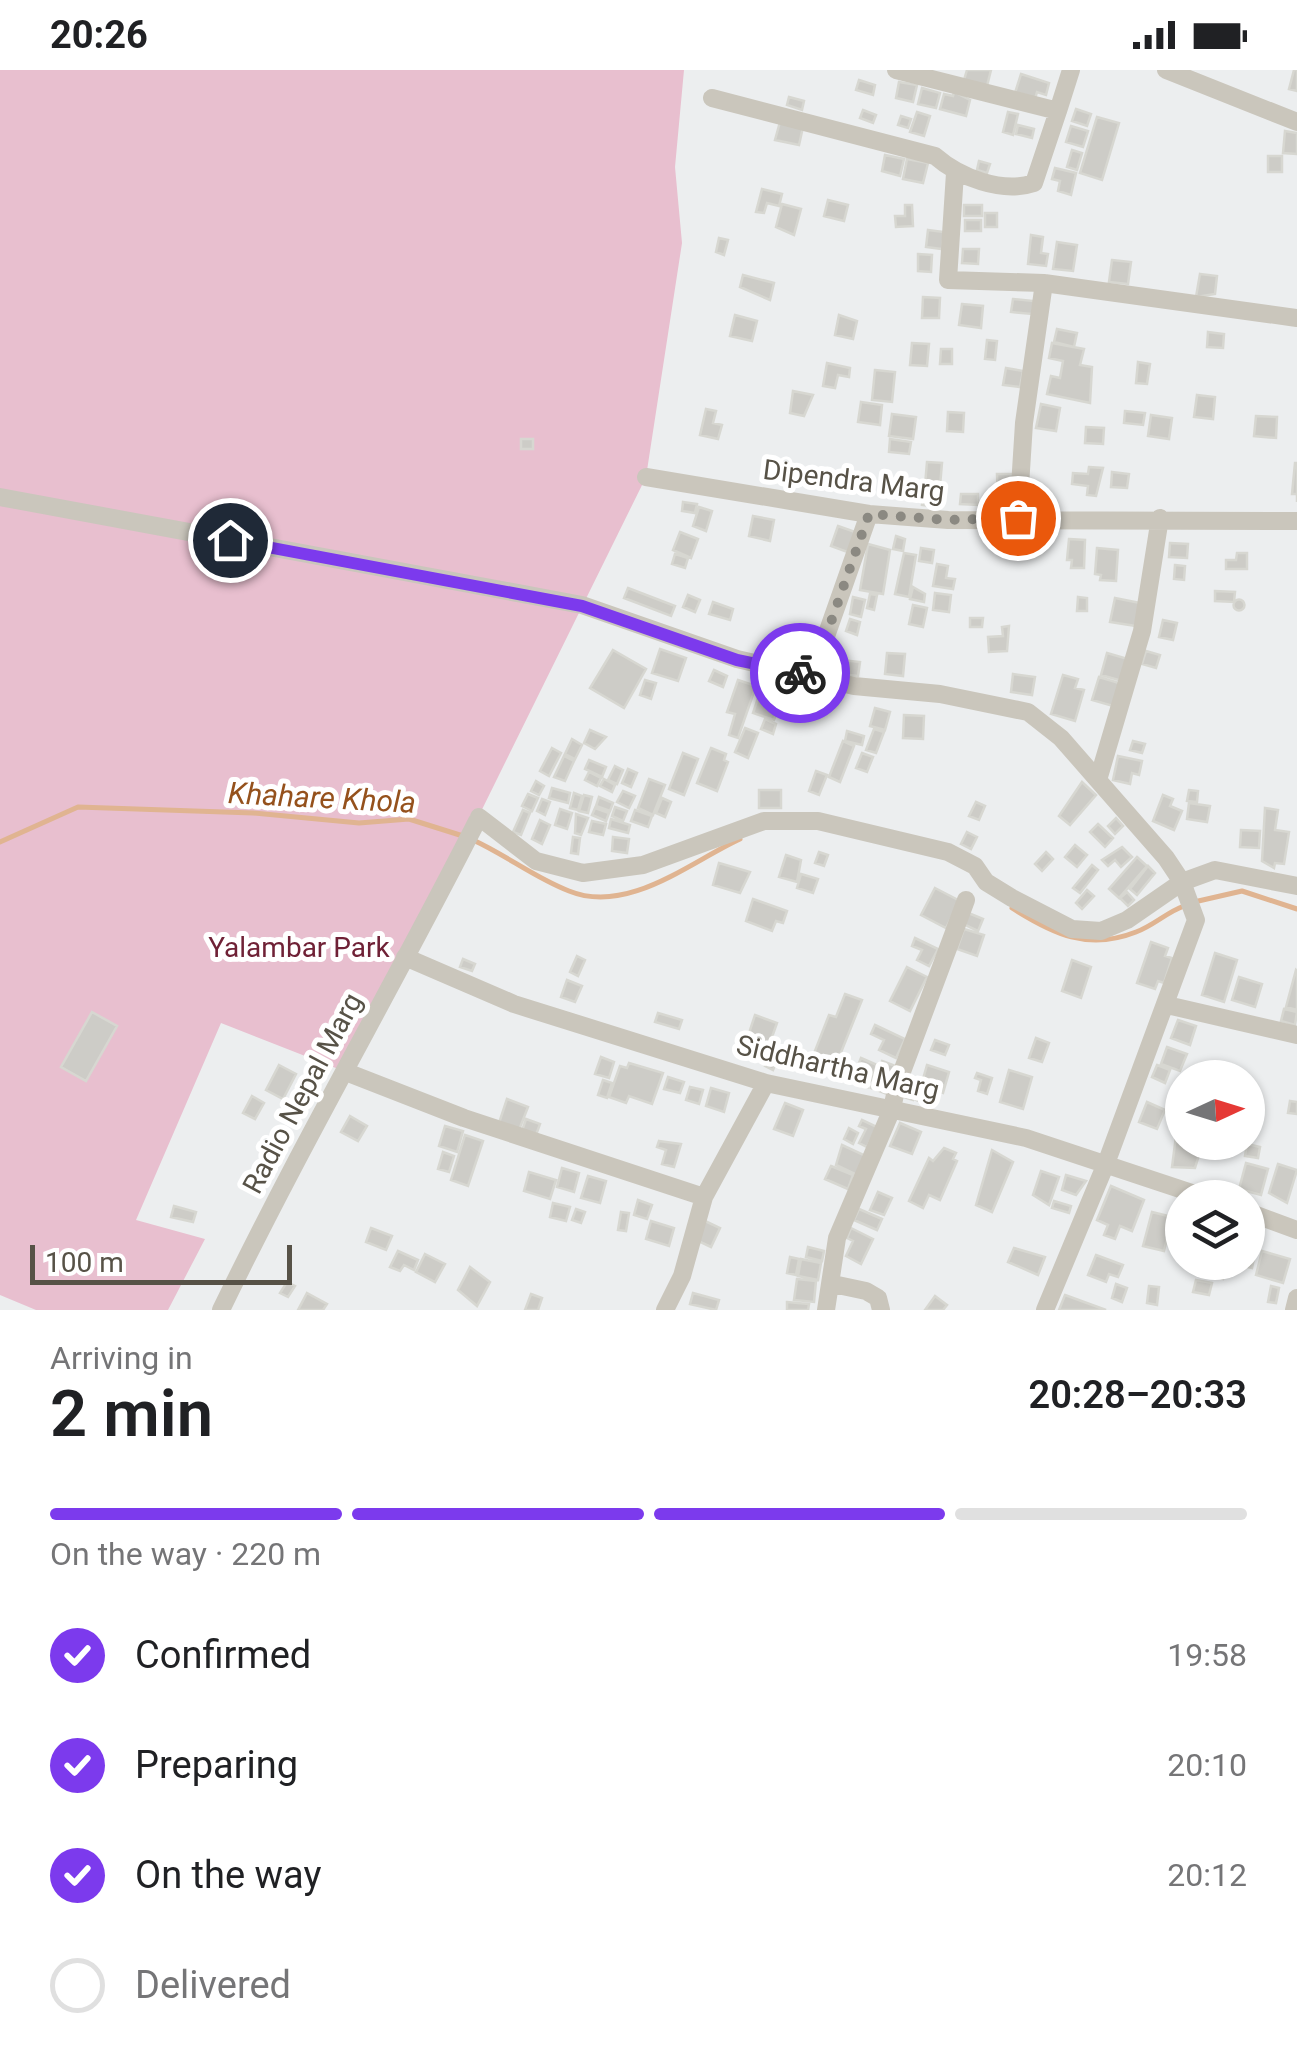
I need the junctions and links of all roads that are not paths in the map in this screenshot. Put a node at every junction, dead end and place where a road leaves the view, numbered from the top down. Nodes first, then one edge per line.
1 (896, 70) edge
2 (1070, 70) edge
3 (1166, 70) edge
4 (712, 98) dead end
5 (1058, 111) junction
6 (1297, 122) edge
7 (955, 173) junction
8 (1044, 283) junction
9 (1297, 318) edge
10 (646, 477) dead end
11 (0, 497) edge
12 (869, 514) junction
13 (1018, 518) junction
14 (1160, 518) junction
15 (1297, 521) edge
16 (812, 676) junction
17 (1098, 780) junction
18 (1184, 886) junction
19 (1297, 886) edge
20 (966, 900) dead end
21 (405, 957) junction
22 (1167, 1005) junction
23 (1297, 1035) edge
24 (346, 1072) junction
25 (766, 1083) junction
26 (892, 1109) junction
27 (1106, 1161) junction
28 (1165, 1183) edge
29 (704, 1198) junction
30 (1265, 1218) edge
31 (1297, 1230) edge
32 (832, 1284) junction
33 (1297, 1298) edge
34 (222, 1310) edge
35 (665, 1310) edge
36 (826, 1310) edge
37 (881, 1310) edge
38 (1045, 1310) edge
39 (1294, 1310) edge

1 - 5 street
2 - 5 street
3 - 6 street
4 - 7 street
5 - 7 street
7 - 8 street
8 - 9 street
8 - 13 street
10 - 12 street, Dipendra Marg
11 - 16 street
12 - 13 street, Dipendra Marg
12 - 16 street
13 - 14 street, Dipendra Marg
14 - 15 street, Dipendra Marg
14 - 17 street
16 - 17 street
17 - 18 street
18 - 19 street
18 - 21 street, Radio Nepal Marg
18 - 22 street
20 - 26 street
21 - 24 street, Radio Nepal Marg
21 - 25 street, Siddhartha Marg
22 - 23 street
22 - 27 street
24 - 29 street
24 - 34 street, Radio Nepal Marg
25 - 26 street, Siddhartha Marg
25 - 29 street
26 - 27 street, Siddhartha Marg
26 - 32 street
27 - 28 street, Siddhartha Marg
27 - 38 street
29 - 35 street
30 - 31 street
32 - 36 street
32 - 37 street
33 - 39 street

